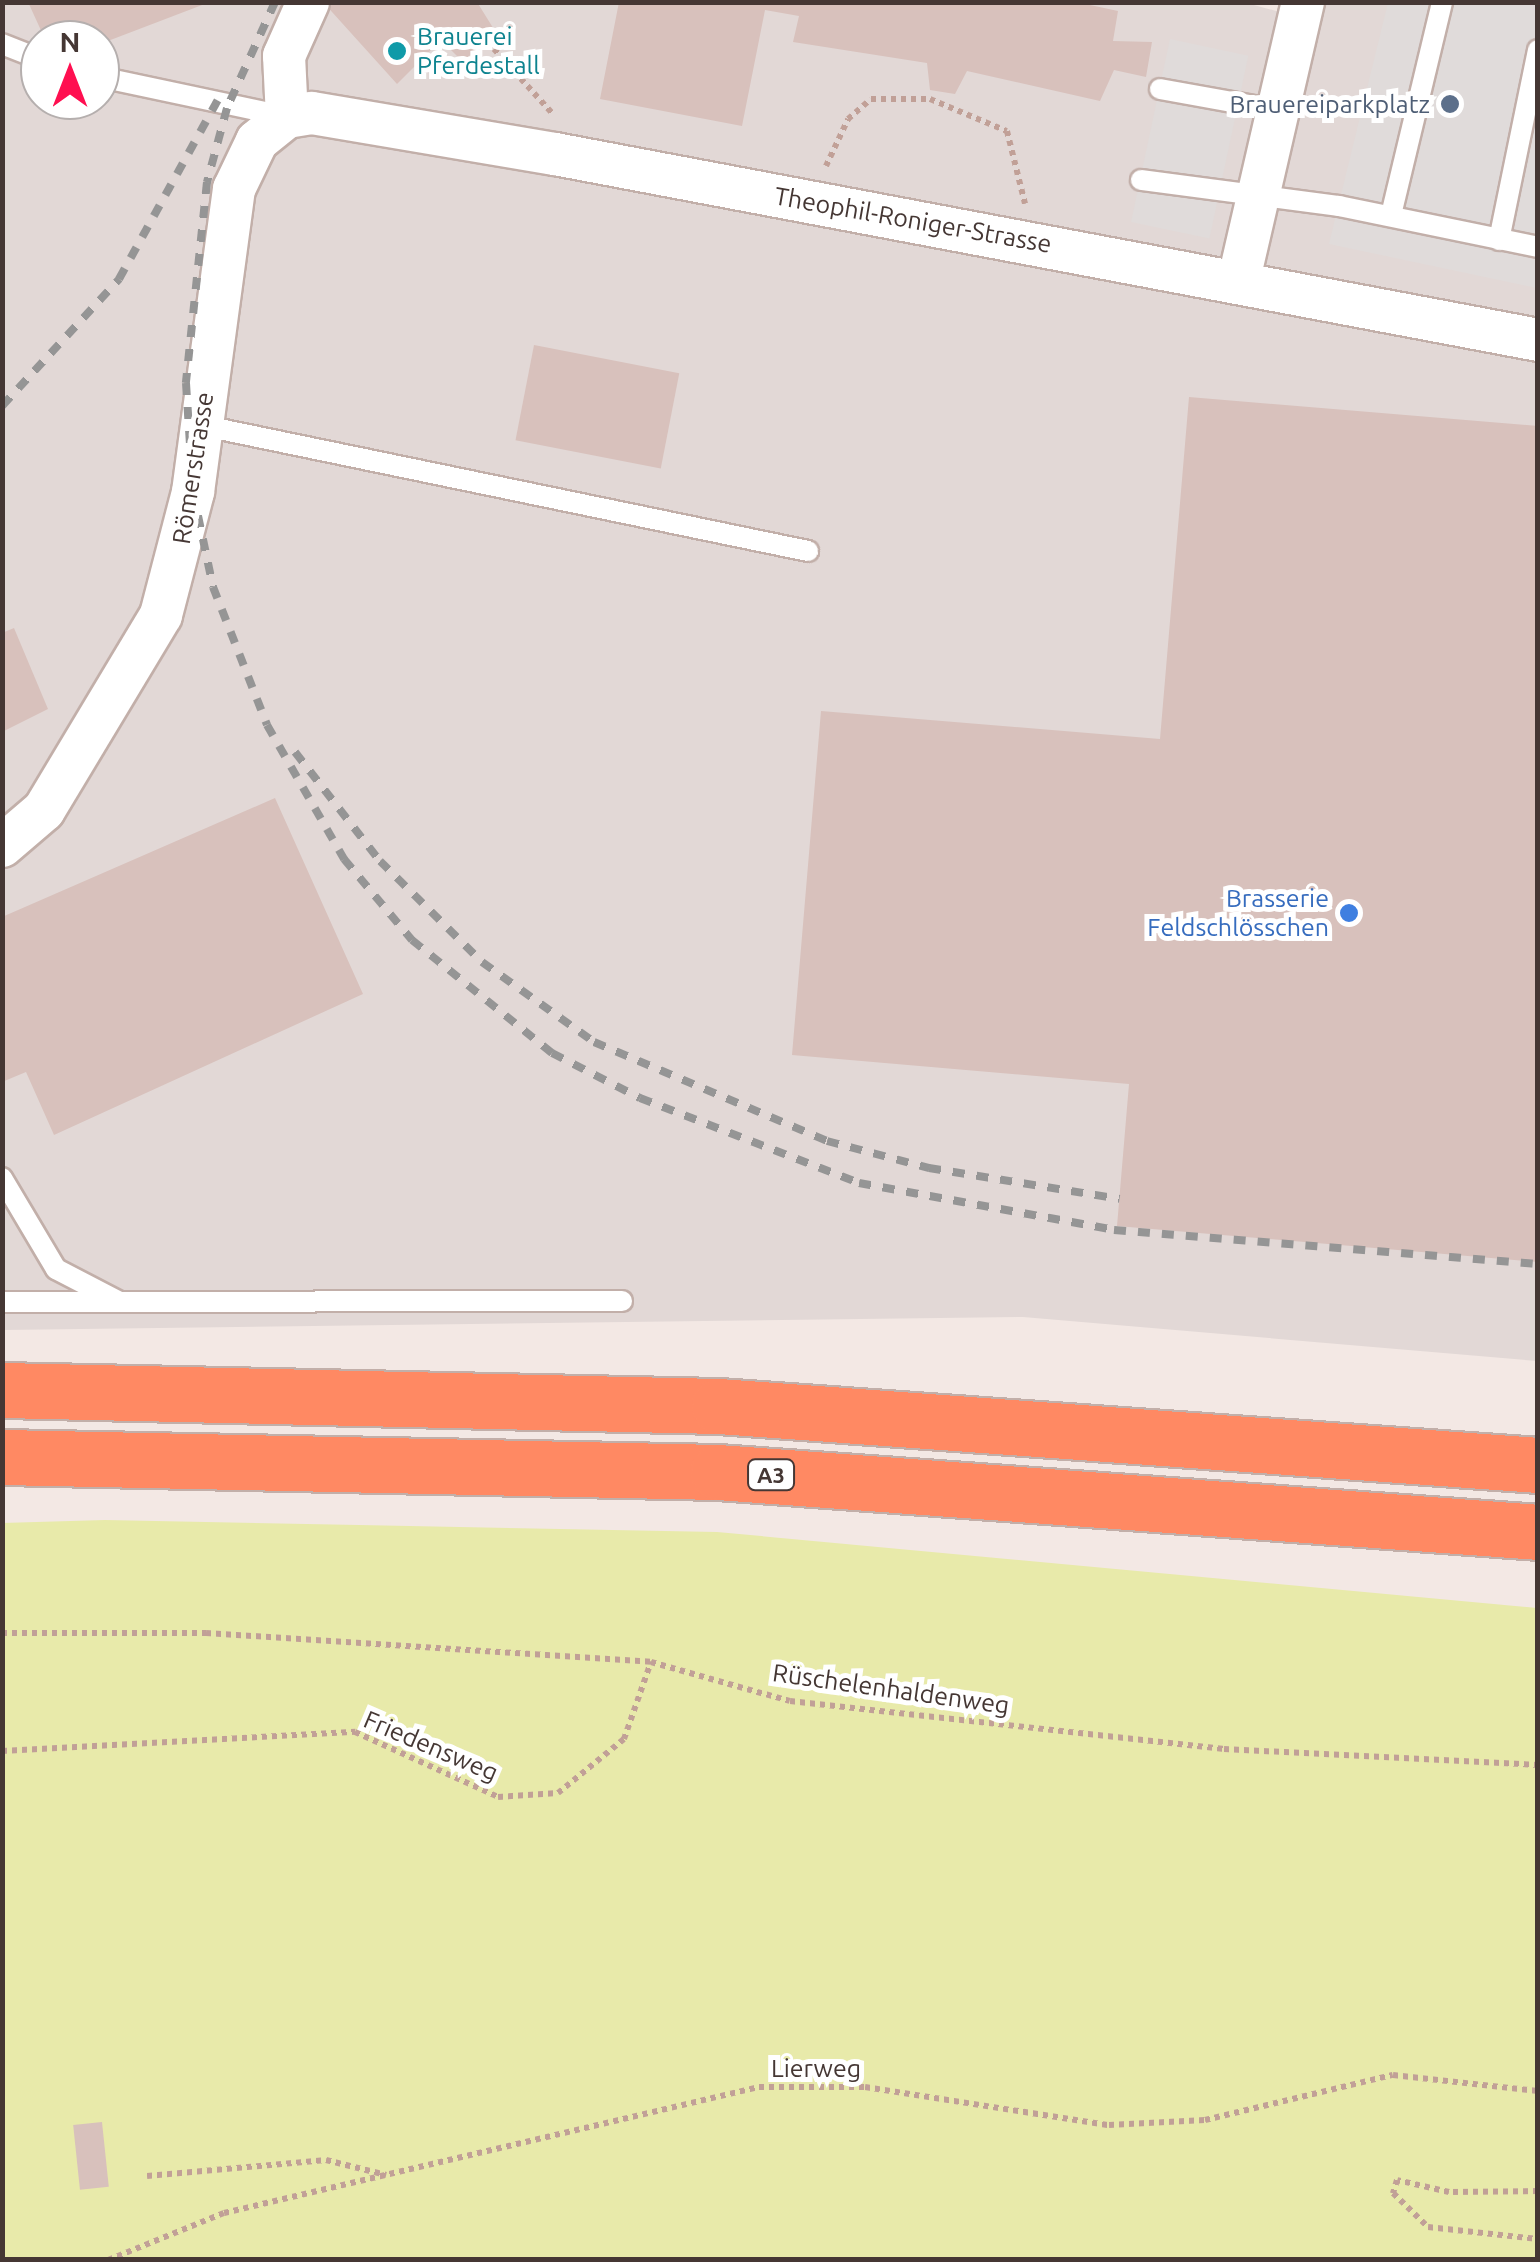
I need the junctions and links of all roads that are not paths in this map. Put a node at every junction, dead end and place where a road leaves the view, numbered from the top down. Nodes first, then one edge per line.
1 (308, 2) edge
2 (1303, 2) edge
3 (1442, 2) edge
4 (1538, 50) edge
5 (120, 81) edge
6 (1160, 88) dead end
7 (1276, 110) junction
8 (287, 117) junction
9 (1141, 180) dead end
10 (1257, 193) junction
11 (1391, 215) junction
12 (1499, 240) junction
13 (1538, 247) edge
14 (1238, 280) junction
15 (1538, 340) edge
16 (200, 426) junction
17 (808, 551) dead end
18 (2, 846) edge
19 (2, 1178) edge
20 (622, 1301) dead end
21 (2, 1302) edge
22 (124, 1304) junction
23 (2, 1390) edge
24 (2, 1457) edge
25 (1538, 1465) edge
26 (1538, 1532) edge

1 - 8 street
2 - 7 street
3 - 11 lane
4 - 12 lane
5 - 8 lane
6 - 7 lane
7 - 10 street
8 - 14 street, Theophil-Roniger-Strasse
8 - 16 street, Römerstrasse
9 - 10 lane
10 - 11 lane
10 - 14 street
11 - 12 lane
12 - 13 lane
14 - 15 street, Theophil-Roniger-Strasse
16 - 17 lane
16 - 18 street, Römerstrasse
19 - 22 lane
20 - 22 lane
21 - 22 lane
23 - 25 highway
24 - 26 highway, A3

